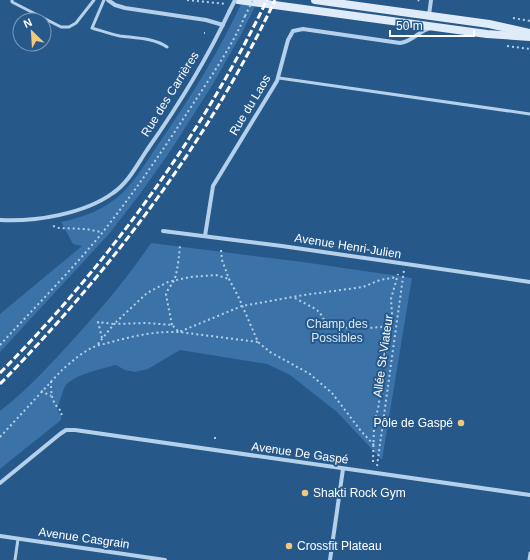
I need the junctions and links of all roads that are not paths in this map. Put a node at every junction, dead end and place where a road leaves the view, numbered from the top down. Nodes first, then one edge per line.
1 (12, 0) edge
2 (94, 0) edge
3 (104, 0) edge
4 (108, 0) edge
5 (237, 0) edge
6 (315, 0) edge
7 (431, 0) edge
8 (429, 15) junction
9 (223, 25) junction
10 (435, 27) junction
11 (530, 33) edge
12 (530, 37) edge
13 (167, 47) dead end
14 (279, 78) junction
15 (530, 114) edge
16 (0, 220) edge
17 (163, 231) dead end
18 (205, 236) junction
19 (530, 282) edge
20 (343, 469) junction
21 (0, 483) edge
22 (530, 495) edge
23 (0, 536) edge
24 (18, 539) junction
25 (530, 553) edge
26 (15, 560) edge
27 (165, 560) edge
28 (330, 560) edge
29 (529, 560) edge

1 - 2 lane
3 - 13 lane
4 - 9 street
5 - 9 street, Rue des Carrières, bridge
5 - 10 main road
6 - 8 main road
7 - 8 street
8 - 11 main road
9 - 16 street, Rue des Carrières
10 - 12 main road
10 - 14 street, Rue du Laos
14 - 15 lane
14 - 18 street, Rue du Laos
17 - 18 street, Avenue Henri-Julien
18 - 19 street, Avenue Henri-Julien
20 - 21 street, Avenue De Gaspé
20 - 22 street, Avenue De Gaspé
20 - 28 street
23 - 24 street, Avenue Casgrain
24 - 26 lane
24 - 27 street, Avenue Casgrain
25 - 29 lane

